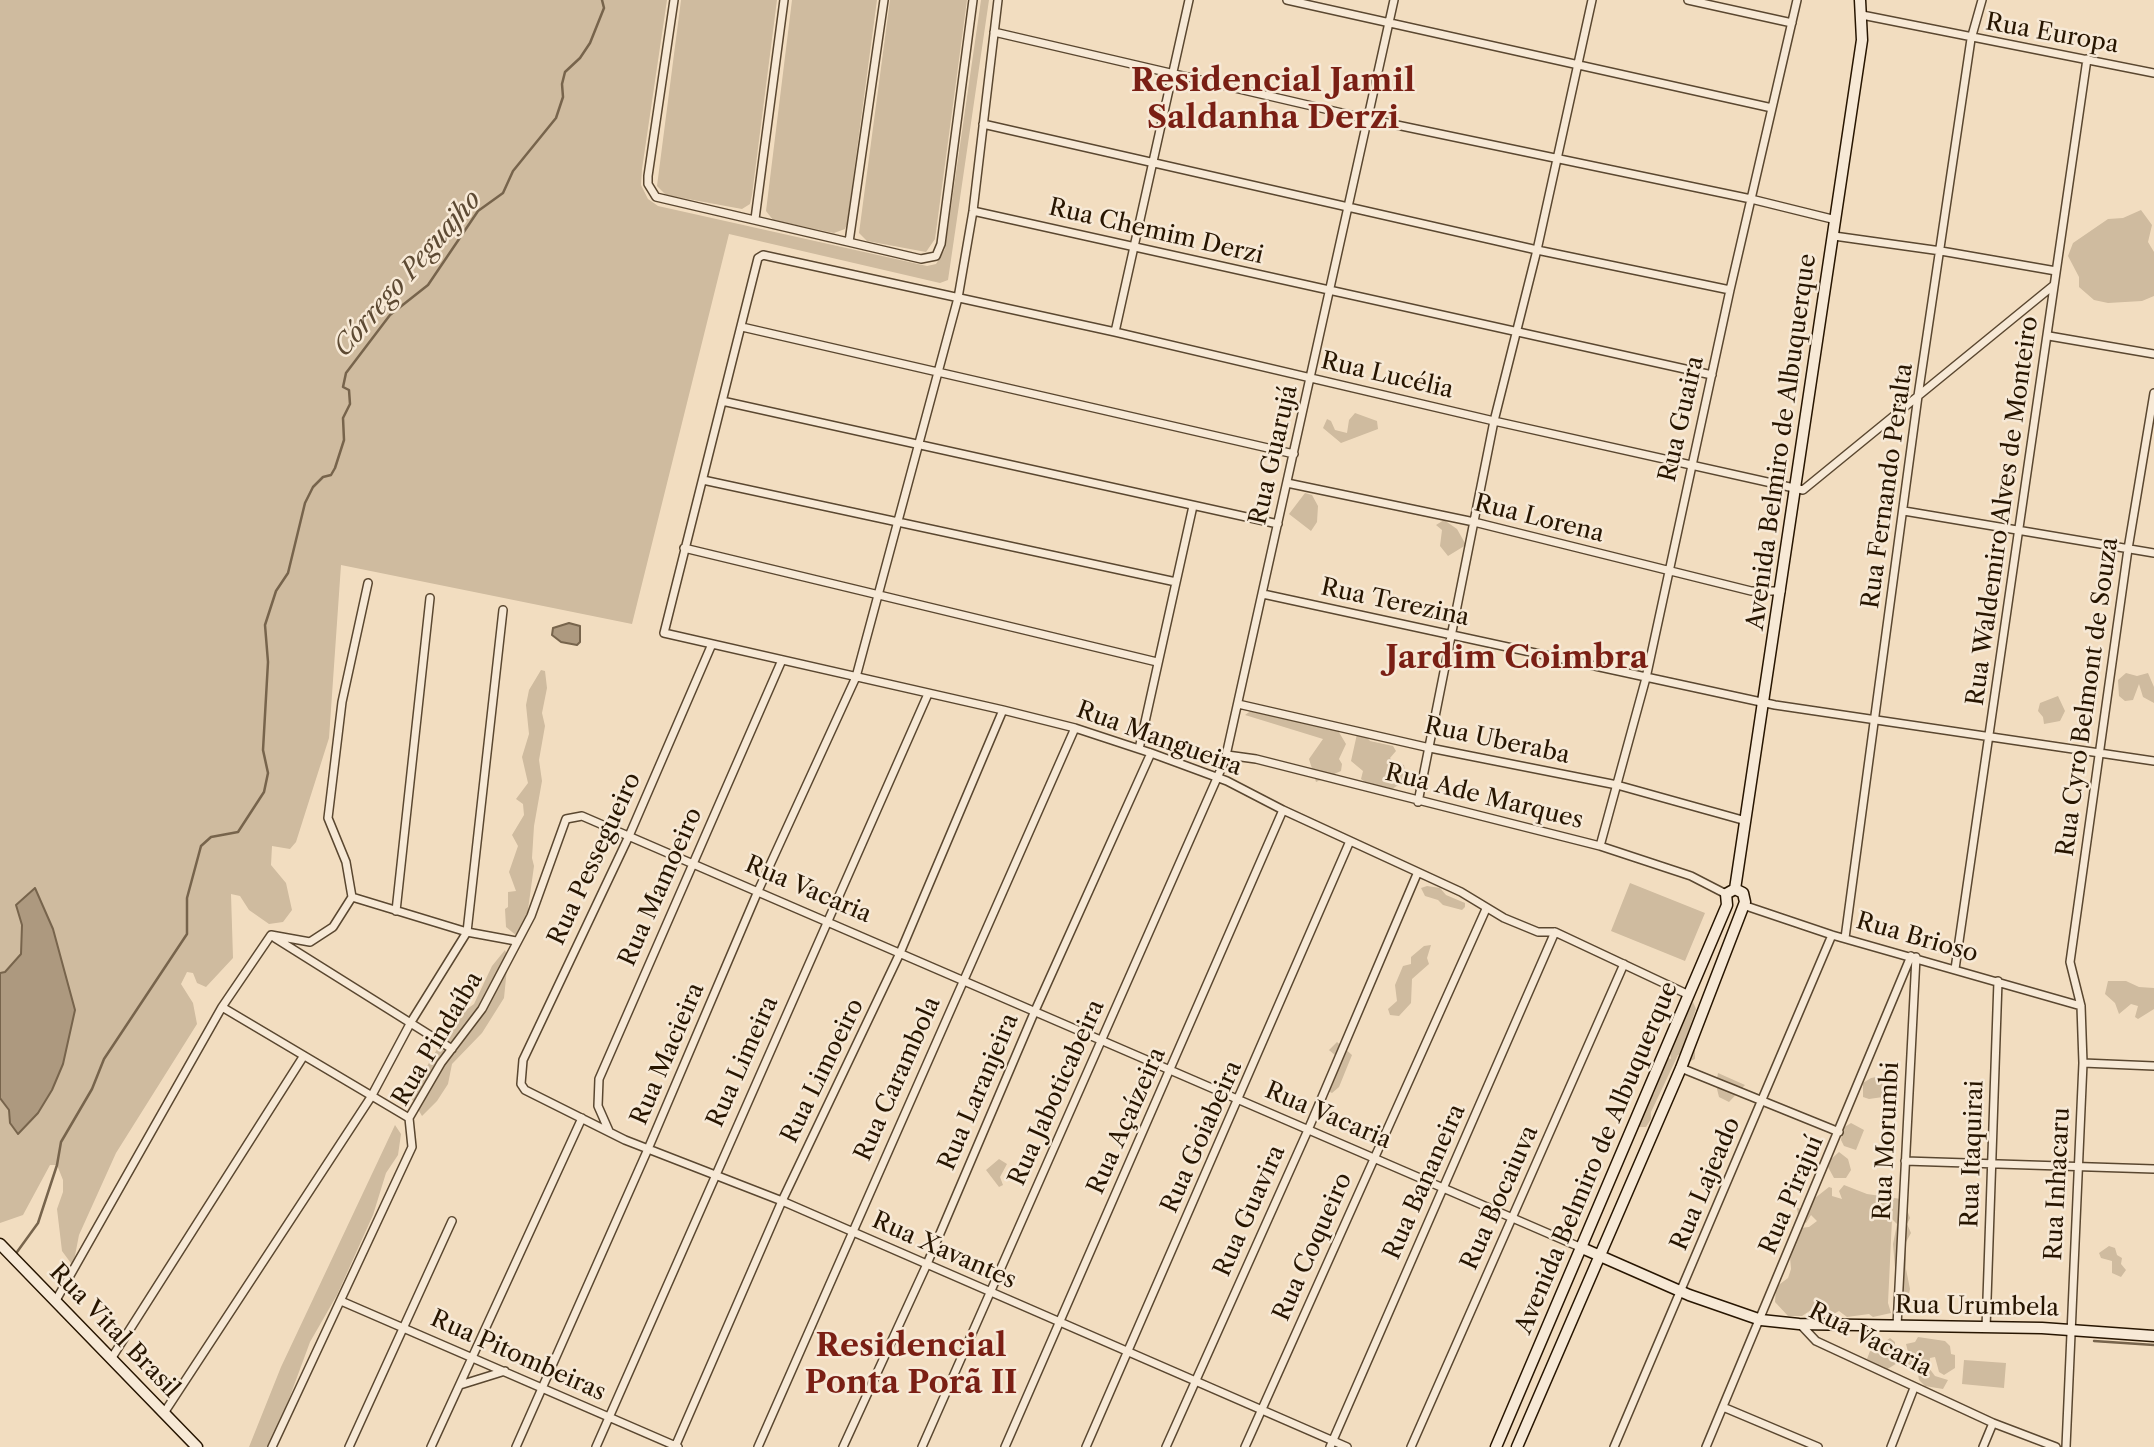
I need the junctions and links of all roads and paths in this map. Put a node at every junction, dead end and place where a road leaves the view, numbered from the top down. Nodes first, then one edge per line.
1 (674, 0) edge
2 (785, 0) edge
3 (884, 0) edge
4 (973, 0) edge
5 (998, 0) edge
6 (1189, 0) edge
7 (1287, 0) edge
8 (1394, 0) edge
9 (1592, 0) edge
10 (1688, 0) edge
11 (1797, 0) edge
12 (1860, 0) edge
13 (1982, 0) edge
14 (1862, 15) junction
15 (1389, 22) junction
16 (1792, 23) junction
17 (994, 32) junction
18 (1971, 39) junction
19 (2087, 59) junction
20 (1578, 66) junction
21 (1173, 73) junction
22 (2154, 73) edge
23 (1772, 108) junction
24 (1368, 119) junction
25 (983, 124) junction
26 (1557, 159) junction
27 (1153, 161) junction
28 (1751, 199) junction
29 (1349, 205) junction
30 (973, 211) junction
31 (755, 219) junction
32 (1836, 220) junction
33 (1834, 236) junction
34 (849, 242) junction
35 (1134, 247) junction
36 (1537, 250) junction
37 (1941, 250) junction
38 (2056, 271) junction
39 (2054, 285) junction
40 (1730, 289) junction
41 (1330, 291) junction
42 (958, 298) junction
43 (742, 327) junction
44 (1115, 332) junction
45 (1517, 332) junction
46 (2049, 336) junction
47 (2154, 354) edge
48 (939, 372) junction
49 (1712, 376) junction
50 (1311, 378) junction
51 (2154, 393) edge
52 (1918, 396) junction
53 (722, 401) junction
54 (1494, 421) junction
55 (918, 446) junction
56 (1294, 454) junction
57 (1691, 466) junction
58 (704, 480) junction
59 (1287, 483) junction
60 (1801, 489) junction
61 (1193, 506) junction
62 (1904, 511) junction
63 (898, 522) junction
64 (1474, 523) junction
65 (1278, 524) junction
66 (2019, 532) junction
67 (684, 548) junction
68 (2128, 549) junction
69 (2154, 553) edge
70 (1667, 572) junction
71 (1176, 582) junction
72 (368, 583) dead end
73 (1781, 591) junction
74 (881, 594) junction
75 (1263, 594) junction
76 (430, 598) dead end
77 (503, 610) dead end
78 (1452, 635) junction
79 (712, 644) junction
80 (782, 660) junction
81 (1157, 662) junction
82 (856, 677) junction
83 (1646, 678) junction
84 (928, 694) junction
85 (1765, 703) junction
86 (1238, 704) junction
87 (1003, 710) junction
88 (1876, 720) junction
89 (1075, 728) junction
90 (1989, 737) junction
91 (1430, 748) junction
92 (1139, 749) junction
93 (1151, 753) junction
94 (2100, 753) junction
95 (1227, 755) junction
96 (2154, 761) edge
97 (1216, 776) junction
98 (1617, 786) junction
99 (1418, 802) junction
100 (1283, 810) junction
101 (582, 816) joint
102 (1746, 821) junction
103 (629, 836) junction
104 (1350, 841) junction
105 (1600, 846) junction
106 (693, 863) junction
107 (1418, 874) junction
108 (758, 891) junction
109 (1729, 896) junction
110 (352, 897) junction
111 (1743, 905) junction
112 (1486, 909) junction
113 (396, 911) junction
114 (828, 921) junction
115 (467, 932) junction
116 (1555, 932) junction
117 (271, 935) junction
118 (1832, 935) junction
119 (1845, 938) junction
120 (516, 942) junction
121 (900, 953) junction
122 (1913, 957) junction
123 (1624, 964) junction
124 (1955, 969) junction
125 (1998, 981) junction
126 (962, 982) junction
127 (1689, 995) junction
128 (2081, 1006) junction
129 (222, 1007) junction
130 (1034, 1013) junction
131 (411, 1022) junction
132 (1102, 1043) junction
133 (452, 1049) junction
134 (303, 1057) junction
135 (2083, 1063) junction
136 (2154, 1066) edge
137 (1681, 1068) junction
138 (1170, 1072) junction
139 (525, 1090) joint
140 (371, 1097) junction
141 (1239, 1101) junction
142 (1762, 1101) junction
143 (408, 1118) junction
144 (582, 1118) junction
145 (1308, 1130) junction
146 (610, 1132) junction
147 (1839, 1132) junction
148 (648, 1149) junction
149 (1373, 1159) junction
150 (1905, 1161) junction
151 (1992, 1163) junction
152 (2079, 1167) junction
153 (2154, 1169) edge
154 (714, 1174) junction
155 (1443, 1188) junction
156 (782, 1201) junction
157 (1512, 1218) junction
158 (452, 1221) dead end
159 (852, 1232) junction
160 (4, 1248) edge
161 (1582, 1248) junction
162 (1601, 1256) junction
163 (927, 1264) junction
164 (989, 1291) junction
165 (1681, 1291) junction
166 (341, 1301) junction
167 (55, 1302) junction
168 (1760, 1320) junction
169 (1059, 1321) junction
170 (1799, 1324) junction
171 (404, 1326) junction
172 (1898, 1326) junction
173 (1986, 1328) junction
174 (2070, 1329) junction
175 (2154, 1336) edge
176 (1128, 1351) junction
177 (472, 1356) junction
178 (111, 1359) junction
179 (505, 1371) junction
180 (1195, 1381) junction
181 (459, 1385) junction
182 (542, 1387) junction
183 (1914, 1388) junction
184 (1723, 1407) junction
185 (1261, 1409) junction
186 (164, 1413) junction
187 (609, 1418) junction
188 (1993, 1423) junction
189 (1331, 1444) edge
190 (197, 1447) edge
191 (272, 1447) edge
192 (349, 1447) edge
193 (431, 1447) edge
194 (516, 1447) edge
195 (596, 1447) edge
196 (677, 1447) edge
197 (758, 1447) edge
198 (843, 1447) edge
199 (922, 1447) edge
200 (1004, 1447) edge
201 (1086, 1447) edge
202 (1166, 1447) edge
203 (1245, 1447) edge
204 (1348, 1447) edge
205 (1411, 1447) edge
206 (1496, 1447) edge
207 (1517, 1447) edge
208 (1614, 1447) edge
209 (1706, 1447) edge
210 (1818, 1447) edge
211 (1891, 1447) edge
212 (1983, 1447) edge
213 (2056, 1447) edge
214 (2066, 1447) edge

1 - 31 street
2 - 31 street
3 - 34 street
4 - 34 street
5 - 17 street, Rua Macieira
6 - 21 street
7 - 15 street
8 - 15 street, Rua Guarujá
9 - 20 street
10 - 16 street
11 - 16 street, Rua Guaira
12 - 14 main road, Avenida Belmiro de Albuquerque
13 - 18 street, Rua Fernando Peralta
14 - 18 street, Rua Europa
14 - 32 main road, Avenida Belmiro de Albuquerque
15 - 20 street
15 - 24 street, Rua Guarujá
16 - 23 street, Rua Guaira
17 - 21 street
17 - 25 street, Rua Macieira
18 - 19 street, Rua Europa
18 - 37 street, Rua Fernando Peralta
19 - 22 street, Rua Europa
19 - 38 street, Rua Waldemiro Alves de Monteiro
20 - 23 street
20 - 26 street
21 - 24 street
21 - 27 street
23 - 28 street, Rua Guaira
24 - 26 street
24 - 29 street, Rua Guarujá
25 - 27 street
25 - 30 street, Rua Macieira
26 - 28 street
26 - 36 street
27 - 29 street
27 - 35 street
28 - 32 street
28 - 40 street, Rua Guaira
29 - 36 street
29 - 41 street, Rua Guarujá
30 - 35 street, Rua Chemim Derzi
30 - 42 street, Rua Macieira
31 - 34 street
32 - 33 main road, Avenida Belmiro de Albuquerque
33 - 37 street
33 - 60 main road, Avenida Belmiro de Albuquerque
35 - 41 street, Rua Chemim Derzi
35 - 44 street
36 - 40 street
36 - 45 street
37 - 38 street
37 - 52 street, Rua Fernando Peralta
38 - 39 street, Rua Waldemiro Alves de Monteiro
39 - 46 street, Rua Waldemiro Alves de Monteiro
39 - 52 street
40 - 49 street, Rua Guaira
41 - 45 street, Rua Chemim Derzi
41 - 50 street, Rua Guarujá
42 - 43 street, Rua Lucélia
42 - 44 street, Rua Lucélia
42 - 48 street, Rua Macieira
43 - 48 street
43 - 53 street
44 - 50 street, Rua Lucélia
45 - 49 street, Rua Chemim Derzi
45 - 54 street
46 - 47 street
46 - 66 street, Rua Waldemiro Alves de Monteiro
48 - 55 street, Rua Macieira
48 - 56 street
49 - 57 street, Rua Guaira
50 - 54 street, Rua Lucélia
50 - 56 street, Rua Guarujá
51 - 68 street, Rua Cyro Belmont de Souza
52 - 60 street
52 - 62 street, Rua Fernando Peralta
53 - 55 street
53 - 58 street
54 - 57 street, Rua Lucélia
54 - 64 street
55 - 61 street
55 - 63 street, Rua Macieira
56 - 59 street, Rua Guarujá
57 - 60 street, Rua Lucélia
57 - 70 street, Rua Guaira
58 - 63 street
58 - 67 street
59 - 64 street, Rua Lorena
59 - 65 street, Rua Guarujá
60 - 73 main road, Avenida Belmiro de Albuquerque
61 - 65 street
61 - 71 street
62 - 66 street
62 - 88 street, Rua Fernando Peralta
63 - 71 street
63 - 74 street, Rua Macieira
64 - 70 street, Rua Lorena
64 - 78 street
65 - 75 street, Rua Guarujá
66 - 68 street
66 - 90 street, Rua Waldemiro Alves de Monteiro
67 - 74 street
67 - 79 street, Rua Mangueira
68 - 69 street
68 - 94 street, Rua Cyro Belmont de Souza
70 - 73 street, Rua Lorena
70 - 83 street, Rua Guaira
71 - 81 street
72 - 110 street
73 - 85 main road, Avenida Belmiro de Albuquerque
74 - 81 street
74 - 82 street, Rua Macieira
75 - 78 street, Rua Terezina
75 - 86 street, Rua Guarujá
76 - 113 street
77 - 115 street
78 - 83 street, Rua Terezina
78 - 91 street
79 - 80 street, Rua Mangueira
79 - 103 street, Rua Pessegueiro
80 - 82 street, Rua Mangueira
80 - 106 street, Rua Mamoeiro
81 - 92 street
82 - 84 street, Rua Mangueira
82 - 108 street, Rua Macieira
83 - 85 street, Rua Terezina
83 - 98 street, Rua Guaira
84 - 87 street, Rua Mangueira
84 - 114 street, Rua Limeira
85 - 88 street, Rua Terezina
85 - 102 main road, Avenida Belmiro de Albuquerque
86 - 91 street, Rua Uberaba
86 - 95 street, Rua Guarujá
87 - 89 street, Rua Mangueira
87 - 121 street, Rua Limoeiro
88 - 90 street, Rua Terezina
88 - 119 street, Rua Fernando Peralta
89 - 92 street, Rua Mangueira
89 - 126 street, Rua Carambola
90 - 94 street, Rua Terezina
90 - 124 street, Rua Waldemiro Alves de Monteiro
91 - 98 street, Rua Uberaba
91 - 99 street
92 - 93 street, Rua Mangueira
93 - 97 street, Rua Mangueira
93 - 130 street, Rua Laranjeira
94 - 96 street, Rua Terezina
94 - 128 street, Rua Cyro Belmont de Souza
95 - 97 street, Rua Jaboticabeira
95 - 99 street, Rua Ade Marques
97 - 100 street, Rua Mangueira
97 - 132 street, Rua Jaboticabeira
98 - 102 street, Rua Uberaba
98 - 105 street, Rua Guaira
99 - 105 street, Rua Ade Marques
100 - 104 street, Rua Mangueira
100 - 138 street, Rua Açaízeira
101 - 103 street, Rua Vacaria
101 - 120 street, Rua Pindaíba
102 - 109 main road, Avenida Belmiro de Albuquerque
103 - 106 street, Rua Vacaria
103 - 139 street, Rua Pessegueiro
104 - 107 street, Rua Mangueira
104 - 141 street, Rua Goiabeira
105 - 109 street, Rua Ade Marques
106 - 108 street, Rua Vacaria
106 - 146 street, Rua Mamoeiro
107 - 112 street, Rua Mangueira
107 - 145 street, Rua Guavira
108 - 114 street, Rua Vacaria
108 - 148 street, Rua Macieira
109 - 111 main road
109 - 111 main road
109 - 127 main road, Avenida Belmiro de Albuquerque
110 - 113 street
110 - 117 street
111 - 118 street, Rua Brioso
111 - 137 main road, Avenida Belmiro de Albuquerque
112 - 116 street, Rua Mangueira
112 - 149 street, Rua Coqueiro
113 - 115 street
114 - 121 street, Rua Vacaria
114 - 154 street, Rua Limeira
115 - 120 street
115 - 131 street
116 - 123 street, Rua Mangueira
116 - 155 street, Rua Bananeira
117 - 129 street
117 - 131 street
118 - 119 street, Rua Brioso
118 - 142 street, Rua Lajeado
119 - 122 street, Rua Brioso
120 - 133 street, Rua Pindaíba
121 - 126 street, Rua Vacaria
121 - 156 street, Rua Limoeiro
122 - 124 street, Rua Brioso
122 - 147 street, Rua Pirajuí
122 - 150 street, Rua Morumbi
123 - 127 street, Rua Mangueira
123 - 157 street, Rua Bocaiuva
124 - 125 street, Rua Brioso
125 - 128 street, Rua Brioso
125 - 151 street, Rua Itaquirai
126 - 130 street, Rua Vacaria
126 - 159 street, Rua Carambola
127 - 161 main road, Avenida Belmiro de Albuquerque
128 - 135 street, Rua Inhacaru
129 - 134 street
129 - 167 street
130 - 132 street, Rua Vacaria
130 - 163 street, Rua Laranjeira
131 - 133 street
131 - 140 street
132 - 138 street, Rua Vacaria
132 - 164 street, Rua Jaboticabeira
133 - 143 street, Rua Pindaíba
134 - 140 street
134 - 178 street
135 - 136 street
135 - 152 street, Rua Inhacaru
137 - 142 street
137 - 162 main road, Avenida Belmiro de Albuquerque
138 - 141 street, Rua Vacaria
138 - 169 street, Rua Açaízeira
139 - 144 street, Rua Xavantes
140 - 143 street
140 - 186 street
141 - 145 street, Rua Vacaria
141 - 176 street, Rua Goiabeira
142 - 147 street
142 - 165 street, Rua Lajeado
143 - 166 street, Rua Pindaíba
144 - 146 street, Rua Xavantes
144 - 177 street
145 - 149 street, Rua Vacaria
145 - 180 street, Rua Guavira
146 - 148 street, Rua Xavantes
147 - 168 street, Rua Pirajuí
148 - 154 street, Rua Xavantes
148 - 182 street, Rua Macieira
149 - 155 street, Rua Vacaria
149 - 185 street, Rua Coqueiro
150 - 151 street
150 - 172 street, Rua Morumbi
151 - 152 street
151 - 173 street, Rua Itaquirai
152 - 153 street
152 - 174 street, Rua Inhacaru
154 - 156 street, Rua Xavantes
154 - 187 street, Rua Limeira
155 - 157 street, Rua Vacaria
155 - 189 street, Rua Bananeira
156 - 159 street, Rua Xavantes
156 - 196 street, Rua Limoeiro
157 - 161 street, Rua Vacaria
157 - 205 street, Rua Bocaiuva
158 - 171 street
159 - 163 street, Rua Xavantes
159 - 197 street, Rua Carambola
160 - 167 main road, Rua Vital Brasil
161 - 162 main road, Rua Vacaria
161 - 206 main road, Avenida Belmiro de Albuquerque
162 - 165 main road, Rua Vacaria
162 - 207 main road, Avenida Belmiro de Albuquerque
163 - 164 street, Rua Xavantes
163 - 198 street, Rua Laranjeira
164 - 169 street, Rua Xavantes
164 - 199 street, Rua Jaboticabeira
165 - 168 main road, Rua Vacaria
165 - 208 street, Rua Lajeado
166 - 171 street, Rua Pitombeiras
166 - 191 street, Rua Pindaíba
167 - 178 main road, Rua Vital Brasil
168 - 170 main road, Rua Vacaria
168 - 184 street, Rua Pirajuí
169 - 176 street, Rua Xavantes
169 - 200 street, Rua Açaízeira
170 - 172 main road, Rua Urumbela
170 - 183 street, Rua Vacaria
171 - 177 street, Rua Pitombeiras
171 - 192 street
172 - 173 main road, Rua Urumbela
173 - 174 main road, Rua Urumbela
174 - 175 main road, Rua Urumbela
174 - 214 street, Rua Inhacaru
176 - 180 street, Rua Xavantes
176 - 201 street, Rua Goiabeira
177 - 179 street, Rua Pitombeiras
177 - 181 street
178 - 186 main road, Rua Vital Brasil
179 - 181 street
179 - 182 street, Rua Pitombeiras
180 - 185 street, Rua Xavantes
180 - 202 street, Rua Guavira
181 - 193 street
182 - 187 street, Rua Pitombeiras
182 - 194 street, Rua Macieira
183 - 188 street, Rua Vacaria
183 - 211 street
184 - 209 street, Rua Pirajuí
184 - 210 street
185 - 189 street, Rua Xavantes
185 - 203 street, Rua Coqueiro
186 - 190 main road, Rua Vital Brasil
187 - 195 street, Rua Limeira
187 - 196 street, Rua Pitombeiras
188 - 212 street
188 - 213 street, Rua Vacaria
189 - 204 street, Rua Xavantes

